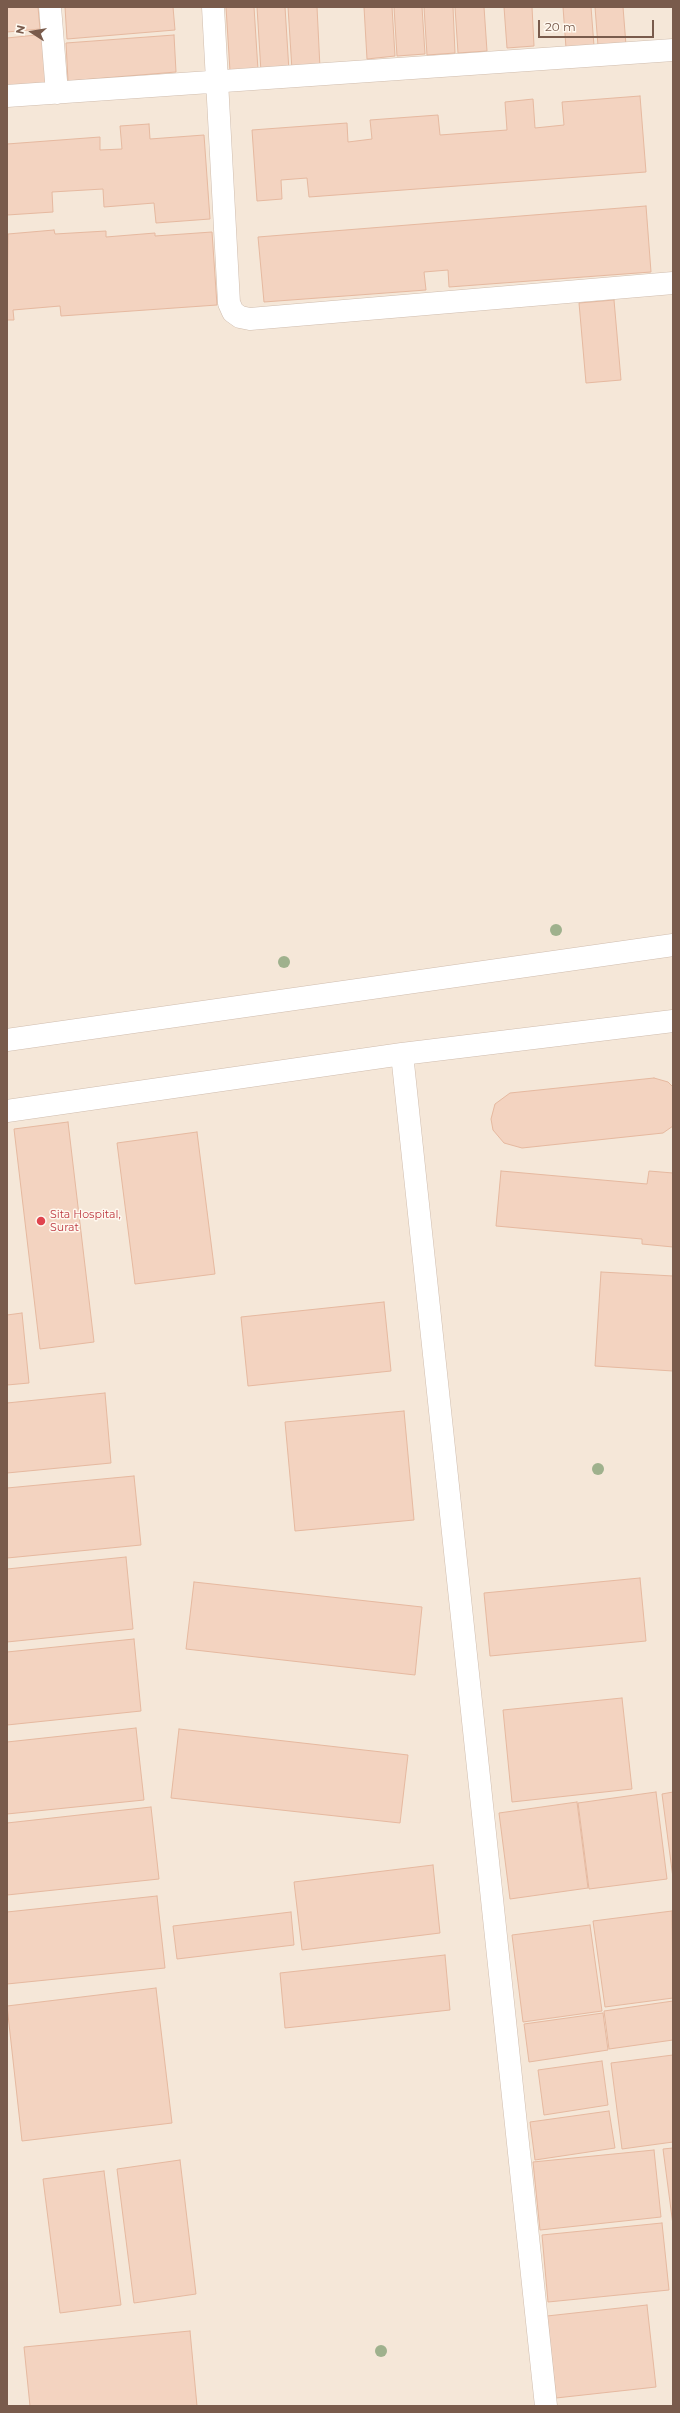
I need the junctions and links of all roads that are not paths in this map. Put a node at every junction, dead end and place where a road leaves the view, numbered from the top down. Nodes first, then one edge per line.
1 (50, 7) edge
2 (213, 7) edge
3 (673, 50) edge
4 (217, 82) junction
5 (57, 93) junction
6 (7, 96) edge
7 (673, 283) edge
8 (673, 946) edge
9 (673, 1021) edge
10 (7, 1040) edge
11 (402, 1054) junction
12 (7, 1111) edge
13 (546, 2406) edge

1 - 5 street
2 - 4 street
3 - 4 street
4 - 5 street
4 - 7 street
5 - 6 street
8 - 10 street
9 - 11 street
11 - 12 street
11 - 13 street

